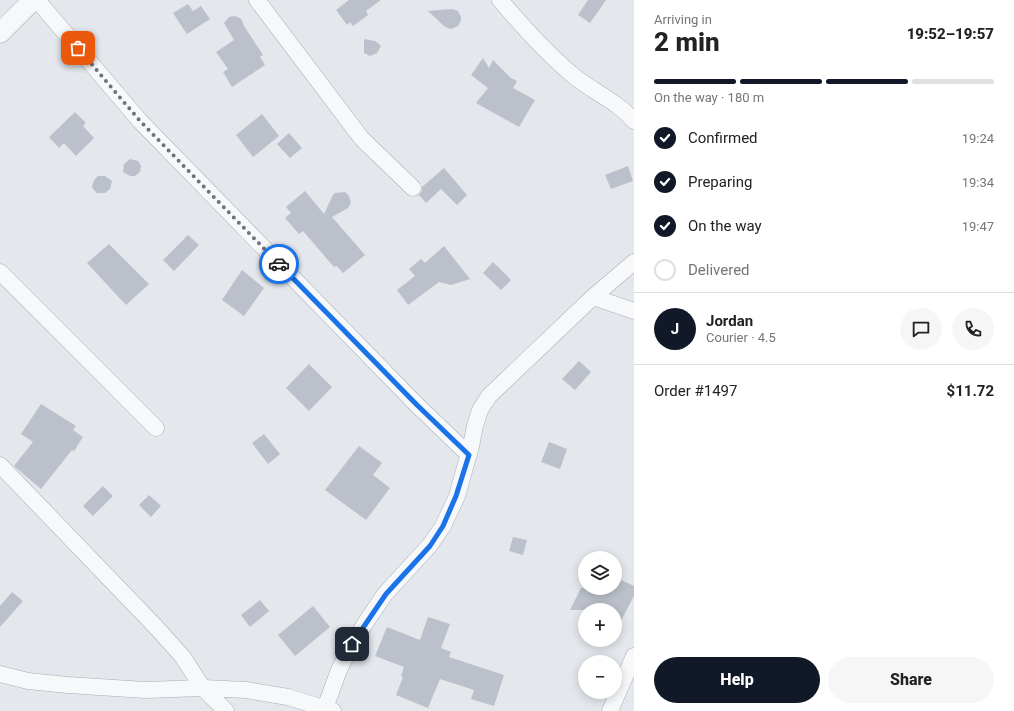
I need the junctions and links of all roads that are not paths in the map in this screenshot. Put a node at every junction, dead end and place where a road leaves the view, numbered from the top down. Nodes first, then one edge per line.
1 (33, 0) edge
2 (37, 0) edge
3 (257, 0) edge
4 (500, 0) edge
5 (0, 33) edge
6 (634, 121) edge
7 (413, 188) dead end
8 (634, 262) edge
9 (0, 272) edge
10 (593, 297) junction
11 (634, 311) edge
12 (156, 428) dead end
13 (469, 455) junction
14 (0, 465) edge
15 (634, 656) edge
16 (0, 674) edge
17 (203, 688) junction
18 (329, 709) edge
19 (226, 711) edge
20 (610, 711) edge

1 - 5 street
2 - 13 street
3 - 7 street
4 - 6 street
8 - 10 street
9 - 12 street
10 - 11 street
10 - 13 street
13 - 18 street
14 - 17 street
15 - 20 street
16 - 17 street
17 - 18 street
17 - 19 street

